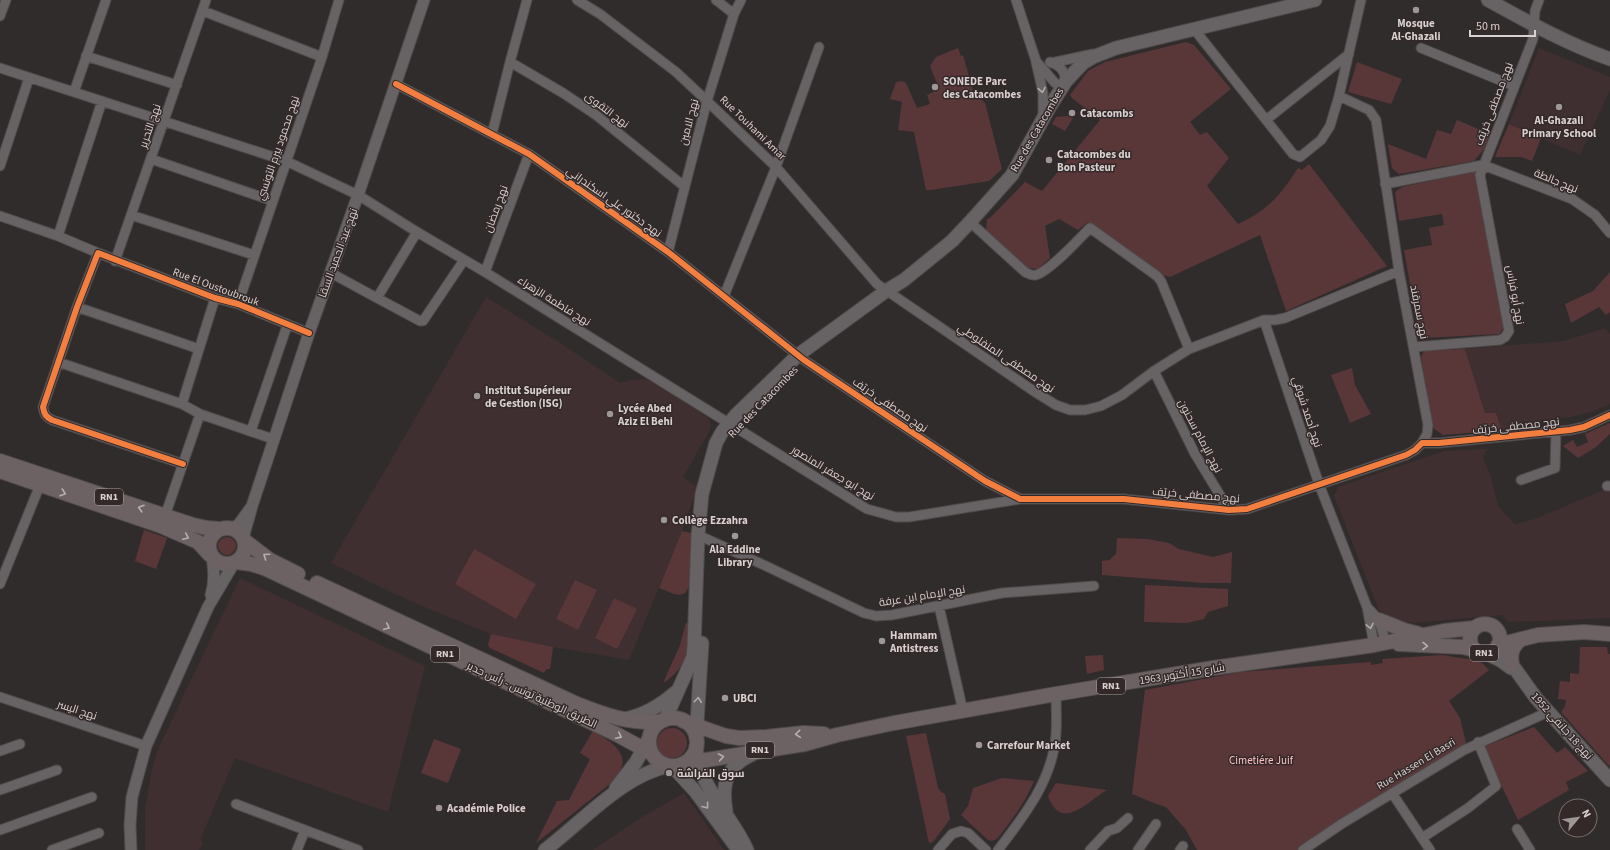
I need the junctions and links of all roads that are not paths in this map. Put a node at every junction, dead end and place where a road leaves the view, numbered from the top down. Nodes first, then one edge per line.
1 (6, 0) edge
2 (106, 0) edge
3 (206, 0) edge
4 (339, 0) edge
5 (424, 0) edge
6 (527, 0) edge
7 (577, 0) edge
8 (716, 0) edge
9 (741, 0) edge
10 (1016, 0) edge
11 (1315, 0) edge
12 (1361, 0) edge
13 (1488, 0) edge
14 (1539, 0) edge
15 (203, 11) junction
16 (734, 14) junction
17 (0, 16) edge
18 (1534, 26) junction
19 (1194, 30) junction
20 (818, 47) dead end
21 (1421, 48) dead end
22 (1104, 52) junction
23 (1349, 54) junction
24 (86, 56) junction
25 (322, 57) junction
26 (1035, 59) junction
27 (1610, 59) edge
28 (510, 62) junction
29 (1051, 63) junction
30 (0, 68) edge
31 (29, 78) junction
32 (1064, 83) junction
33 (396, 84) junction
34 (177, 85) junction
35 (1514, 86) junction
36 (74, 92) junction
37 (1339, 96) junction
38 (707, 100) junction
39 (102, 101) junction
40 (1043, 119) junction
41 (1266, 120) junction
42 (164, 121) junction
43 (492, 134) junction
44 (529, 154) junction
45 (151, 159) junction
46 (286, 162) junction
47 (1483, 165) junction
48 (0, 166) edge
49 (776, 168) junction
50 (1385, 184) junction
51 (685, 187) junction
52 (358, 195) junction
53 (273, 201) junction
54 (131, 215) junction
55 (0, 216) edge
56 (970, 222) junction
57 (417, 232) junction
58 (1610, 233) edge
59 (58, 236) junction
60 (668, 252) junction
61 (98, 253) junction
62 (254, 255) junction
63 (115, 260) junction
64 (464, 260) junction
65 (1399, 271) junction
66 (485, 272) junction
67 (331, 273) junction
68 (888, 293) junction
69 (724, 296) junction
70 (215, 298) junction
71 (377, 298) junction
72 (238, 304) junction
73 (77, 307) junction
74 (1264, 320) junction
75 (287, 326) junction
76 (309, 334) junction
77 (1414, 347) junction
78 (199, 349) junction
79 (1188, 349) junction
80 (801, 358) junction
81 (58, 362) junction
82 (1154, 371) junction
83 (182, 404) junction
84 (200, 414) junction
85 (1610, 415) edge
86 (732, 426) junction
87 (251, 431) junction
88 (1556, 432) junction
89 (273, 439) junction
90 (1422, 443) junction
91 (0, 461) edge
92 (183, 464) junction
93 (0, 471) edge
94 (1521, 480) dead end
95 (1319, 484) junction
96 (40, 485) junction
97 (1020, 499) junction
98 (252, 506) junction
99 (1228, 510) junction
100 (165, 516) junction
101 (233, 528) junction
102 (219, 529) junction
103 (702, 537) junction
104 (244, 540) junction
105 (211, 556) junction
106 (236, 562) junction
107 (0, 584) edge
108 (1094, 586) dead end
109 (939, 606) junction
110 (208, 607) junction
111 (1367, 607) junction
112 (1380, 620) junction
113 (1493, 626) junction
114 (1474, 628) junction
115 (1608, 632) edge
116 (1423, 635) junction
117 (1538, 635) junction
118 (1521, 638) junction
119 (1380, 644) junction
120 (1498, 646) junction
121 (1480, 652) junction
122 (1513, 667) junction
123 (677, 691) junction
124 (1056, 694) junction
125 (0, 697) edge
126 (963, 711) junction
127 (1548, 712) junction
128 (622, 720) junction
129 (663, 721) junction
130 (693, 733) junction
131 (837, 735) junction
132 (1478, 742) junction
133 (20, 744) dead end
134 (146, 746) junction
135 (648, 747) junction
136 (0, 750) edge
137 (760, 750) junction
138 (698, 761) junction
139 (674, 766) junction
140 (57, 770) dead end
141 (1610, 780) edge
142 (0, 790) edge
143 (1392, 793) junction
144 (92, 797) dead end
145 (608, 798) junction
146 (236, 804) dead end
147 (727, 816) junction
148 (1128, 818) dead end
149 (1156, 824) dead end
150 (1517, 829) dead end
151 (0, 830) edge
152 (305, 830) junction
153 (99, 833) dead end
154 (1422, 838) junction
155 (52, 850) edge
156 (131, 850) edge
157 (297, 850) edge
158 (358, 850) edge
159 (545, 850) edge
160 (741, 850) edge
161 (747, 850) edge
162 (938, 850) edge
163 (986, 850) edge
164 (998, 850) edge
165 (1090, 850) edge
166 (1138, 850) edge
167 (1303, 850) edge
168 (1430, 850) edge
169 (1530, 850) edge

1 - 17 street
2 - 24 street
3 - 15 street, نهج التحرير
4 - 25 street, نهج محمود بيرم التونسي
5 - 33 street, نهج عبد الحميد السقا
6 - 28 street
7 - 38 street, Rue Touhami Amar
8 - 16 street
9 - 16 street, نهج الامين
10 - 26 street
11 - 19 main road, Rue des Catacombes
12 - 23 street
13 - 18 main road
14 - 18 street, نهج مصطفى خريّف
15 - 25 street
15 - 34 street, نهج التحرير
16 - 38 street, نهج الامين
18 - 27 main road
18 - 35 street, نهج مصطفى خريّف
19 - 22 main road, Rue des Catacombes
19 - 41 street
20 - 49 street
21 - 35 street
22 - 29 street
22 - 32 main road, Rue des Catacombes
23 - 37 street
23 - 41 street
24 - 34 street
24 - 36 street
25 - 46 street, نهج محمود بيرم التونسي
26 - 29 street
26 - 32 street
26 -> 40 street
28 - 43 street
28 - 51 street, نهج التقوى
29 - 32 street
30 - 31 street, نهج فاطمة الزهراء
31 - 36 street, نهج فاطمة الزهراء
31 - 48 street
32 - 40 main road, Rue des Catacombes
33 - 43 street, نهج دكتور علي اسكندراني
33 - 52 street, نهج عبد الحميد السقا
34 - 42 street, نهج التحرير
35 - 47 street, نهج مصطفى خريّف
36 - 39 street, نهج فاطمة الزهراء
37 - 41 street
37 - 50 street, نهج سمرقند
38 - 49 street, Rue Touhami Amar
38 - 51 street, نهج الامين
39 - 42 street, نهج فاطمة الزهراء
39 - 59 street
40 - 56 main road, Rue des Catacombes
42 - 45 street, نهج التحرير
42 - 46 street, نهج فاطمة الزهراء
43 - 44 street, نهج دكتور علي اسكندراني
44 - 60 street, نهج دكتور علي اسكندراني
44 - 66 street, نهج رمضان
45 - 53 street
45 - 54 street, نهج التحرير
46 - 52 street, نهج فاطمة الزهراء
46 - 53 street, نهج محمود بيرم التونسي
47 - 50 street
47 - 58 street, نهج جالطة
47 - 77 street, نهج أبو فراس
49 - 68 street, Rue Touhami Amar
49 - 69 street
50 - 65 street, نهج سمرقند
51 - 60 street, نهج الامين
52 - 57 street, نهج فاطمة الزهراء
52 - 67 street, نهج عبد الحميد السقا
53 - 62 street, نهج محمود بيرم التونسي
54 - 62 street
54 - 63 street, نهج التحرير
55 - 59 street, Rue El Oustoubrouk
56 - 68 main road, Rue des Catacombes
56 - 79 street
57 - 64 street, نهج فاطمة الزهراء
57 - 71 street
59 - 61 street, Rue El Oustoubrouk
60 - 69 street, نهج دكتور علي اسكندراني
61 - 63 street, Rue El Oustoubrouk
61 - 73 street
62 - 72 street, نهج محمود بيرم التونسي
63 - 70 street, Rue El Oustoubrouk
64 - 66 street, نهج فاطمة الزهراء
64 - 71 street
65 - 74 street
65 - 77 street, نهج سمرقند
66 - 86 street, نهج فاطمة الزهراء
67 - 71 street
67 - 76 street, نهج عبد الحميد السقا
68 - 80 main road, Rue des Catacombes
68 - 82 street, نهج مصطفى المنفلوطي
69 - 80 street, نهج دكتور علي اسكندراني
70 - 72 street, Rue El Oustoubrouk
70 - 78 street
72 - 75 street, Rue El Oustoubrouk
73 - 78 street
73 - 81 street
74 - 79 street, نهج مصطفى المنفلوطي
74 - 95 street, نهج أحمد شوقي
75 - 76 street, Rue El Oustoubrouk
75 - 87 street
76 - 89 street, نهج عبد الحميد السقا
77 - 90 street, نهج سمرقند
78 - 83 street
79 - 82 street, نهج مصطفى المنفلوطي
80 - 86 main road, Rue des Catacombes
80 - 97 street, نهج مصطفى خريّف
81 - 83 street
81 - 92 street
82 - 99 street, نهج الإمام سحنون
83 - 84 street
84 - 87 street
84 - 92 street
85 - 88 street, نهج مصطفى خريّف
86 - 97 street, نهج ابو جعفر المنصور
86 - 103 main road, Rue des Catacombes
87 - 89 street
88 - 90 street, نهج مصطفى خريّف
88 - 94 street
89 - 98 street, نهج عبد الحميد السقا
90 - 95 street, نهج مصطفى خريّف
100 -> 91 main road, RN1
92 - 100 street
93 - 96 main road, RN1
95 - 99 street, نهج مصطفى خريّف
95 - 111 street, نهج أحمد شوقي
96 -> 105 main road, RN1
96 - 107 street
97 - 99 street, نهج مصطفى خريّف
98 - 101 street
98 - 104 street, نهج عبد الحميد السقا
100 - 102 main road, RN1
101 - 102 main road, RN1
101 - 104 main road, RN1
102 - 105 main road
103 - 109 street, نهج الإمام ابن عرفة
103 - 123 main road, Rue des Catacombes
130 -> 103 main road, Rue des Catacombes
104 - 106 main road
128 -> 104 main road, الطريق الوطنية تونس - رأس جدير / RN1
105 - 106 main road, RN1
105 - 110 street
106 - 110 street
106 -> 135 main road, الطريق الوطنية تونس - رأس جدير / RN1
108 - 109 street, نهج الإمام ابن عرفة
109 - 126 street
110 - 134 street
111 - 112 street, نهج أحمد شوقي
111 -> 119 street
112 - 116 main road
112 - 119 street
113 - 114 main road, RN1
113 - 117 main road, RN1
113 - 120 main road, RN1
114 - 116 main road, شارع 15 أكتوبر 1963 / RN1
114 - 121 main road, RN1
115 - 117 main road, RN1
116 - 119 main road, شارع 15 أكتوبر 1963 / RN1
117 - 118 main road, RN1
118 - 120 main road, RN1
118 - 122 main road
119 -> 121 main road, شارع 15 أكتوبر 1963 / RN1
119 - 124 main road, شارع 15 أكتوبر 1963 / RN1
120 - 121 main road, RN1
120 - 122 main road
121 - 122 main road
122 - 127 main road, نهج 18 جانفي 1952
123 - 128 main road
123 - 129 main road, Rue des Catacombes
124 - 126 main road, شارع 15 أكتوبر 1963 / RN1
124 - 164 street
125 - 134 street, نهج اليسر
126 - 131 main road, شارع 15 أكتوبر 1963 / RN1
127 - 132 street, Rue Hassen El Basri
127 - 141 main road, نهج 18 جانفي 1952
128 - 129 main road, الطريق الوطنية تونس - رأس جدير / RN1
129 - 130 main road, RN1
129 - 135 main road
131 -> 130 main road, شارع 15 أكتوبر 1963 / RN1
130 - 138 main road, Rue des Catacombes
130 - 139 main road
131 - 137 main road, شارع 15 أكتوبر 1963 / RN1
132 - 143 street, Rue Hassen El Basri
132 - 154 street
133 - 136 street
134 - 156 street
135 - 139 main road, RN1
135 - 145 main road
138 -> 137 main road, شارع 15 أكتوبر 1963 / RN1
137 - 147 main road
138 - 139 main road, شارع 15 أكتوبر 1963 / RN1
138 - 147 main road, Rue des Catacombes
139 - 145 main road
139 -> 160 main road
140 - 142 street
143 - 154 street
143 - 167 street, Rue Hassen El Basri
144 - 151 street
145 - 159 main road
146 - 152 street
147 - 161 main road, Rue des Catacombes
148 - 165 street
149 - 166 street
150 - 169 street
152 - 157 street
152 - 158 street
153 - 155 street
154 - 168 street
162 - 163 street

